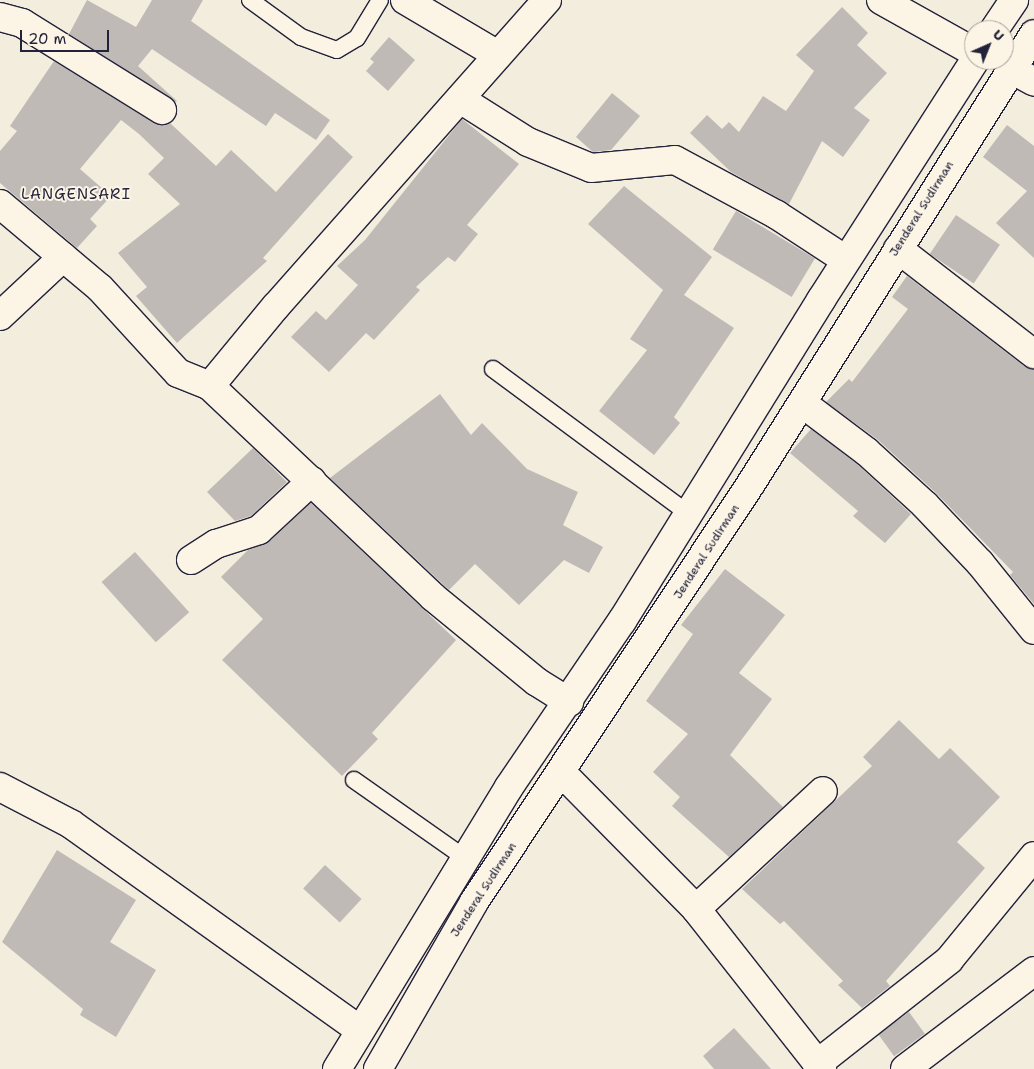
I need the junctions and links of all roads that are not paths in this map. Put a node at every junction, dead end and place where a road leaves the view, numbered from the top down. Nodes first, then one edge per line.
1 (250, 0) edge
2 (380, 0) edge
3 (405, 0) edge
4 (547, 0) edge
5 (882, 0) edge
6 (1014, 0) edge
7 (0, 17) edge
8 (1001, 20) edge
9 (1034, 34) edge
10 (964, 46) edge
11 (498, 55) junction
12 (969, 70) edge
13 (1023, 76) edge
14 (460, 99) junction
15 (162, 110) dead end
16 (0, 204) edge
17 (898, 249) junction
18 (63, 256) junction
19 (846, 260) junction
20 (0, 316) edge
21 (1034, 354) edge
22 (493, 369) dead end
23 (210, 386) junction
24 (802, 403) junction
25 (312, 481) junction
26 (690, 515) junction
27 (191, 560) dead end
28 (1034, 630) edge
29 (568, 702) junction
30 (561, 772) junction
31 (354, 780) dead end
32 (0, 787) edge
33 (823, 790) dead end
34 (1034, 856) edge
35 (465, 858) junction
36 (696, 909) junction
37 (1034, 970) edge
38 (360, 1030) junction
39 (819, 1066) edge
40 (338, 1069) edge
41 (378, 1069) edge
42 (905, 1069) edge

1 - 2 lane
3 - 11 main road
4 - 11 main road
5 - 10 main road
6 - 8 main road
7 - 15 main road
9 - 13 main road, Jenderal Sudirman
11 - 14 main road
12 - 19 main road
13 - 17 main road, Jenderal Sudirman
14 - 19 main road
14 - 23 main road
16 - 18 main road
17 - 21 main road
17 - 24 main road, Jenderal Sudirman
18 - 20 main road
18 - 23 main road
19 - 26 main road
22 - 26 lane
23 - 25 main road
24 - 28 main road
24 - 30 main road, Jenderal Sudirman
25 - 27 main road
25 - 29 main road
26 - 29 main road
29 - 35 main road
30 - 36 main road
30 - 41 main road, Jenderal Sudirman
31 - 35 lane
32 - 38 main road
33 - 36 main road
34 - 39 main road
35 - 38 main road
36 - 39 main road
37 - 42 main road
38 - 40 main road

